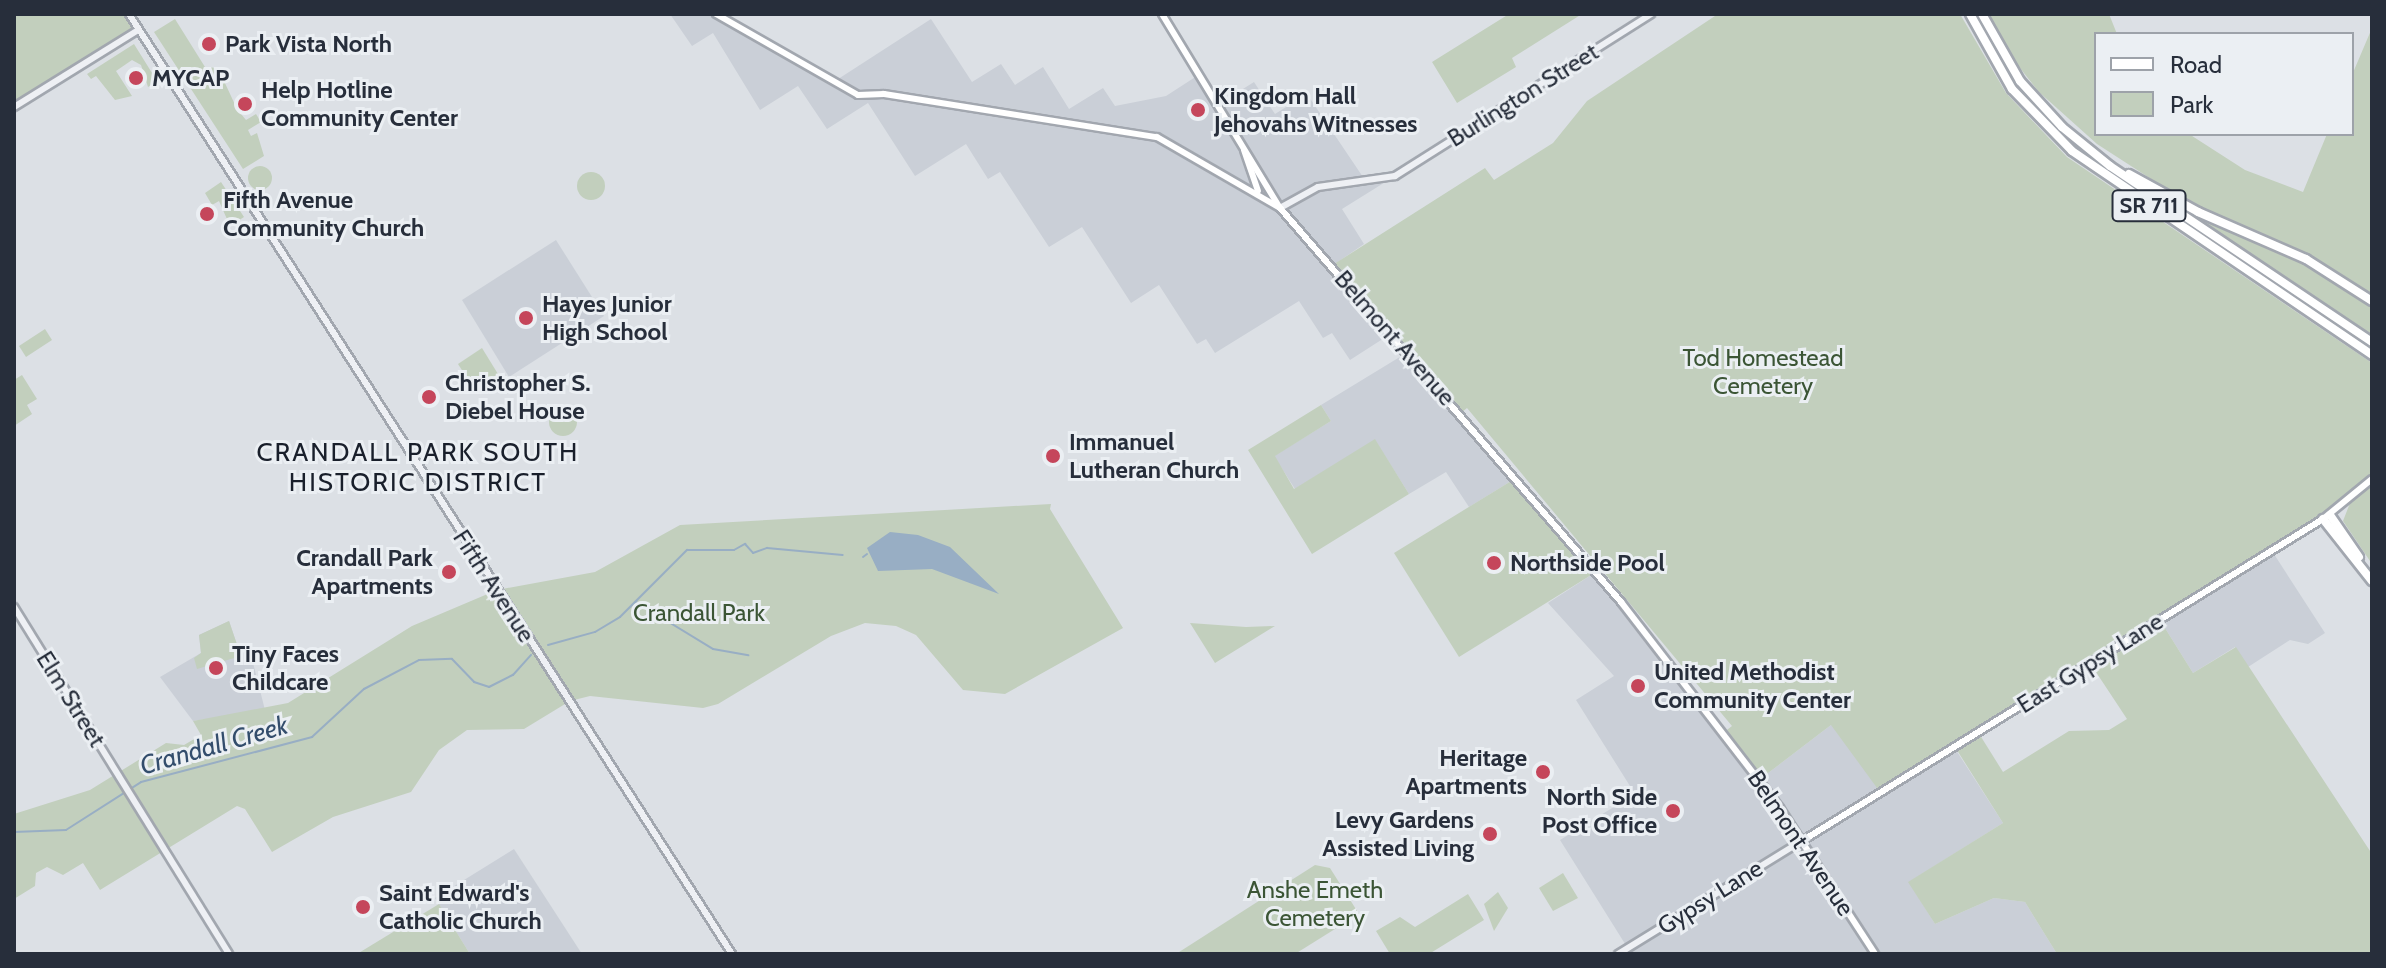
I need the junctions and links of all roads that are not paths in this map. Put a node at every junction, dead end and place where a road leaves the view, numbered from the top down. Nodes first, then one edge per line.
1 (129, 14) edge
2 (716, 14) edge
3 (1162, 14) edge
4 (1651, 14) edge
5 (1970, 14) edge
6 (1982, 14) edge
7 (138, 30) junction
8 (14, 107) edge
9 (1243, 146) junction
10 (2110, 166) junction
11 (1258, 191) junction
12 (1280, 208) junction
13 (2372, 301) edge
14 (2372, 342) edge
15 (2372, 355) edge
16 (2372, 479) edge
17 (2326, 517) junction
18 (2372, 573) edge
19 (2372, 581) edge
20 (14, 607) edge
21 (1802, 841) junction
22 (229, 954) edge
23 (732, 954) edge
24 (1618, 954) edge
25 (1875, 954) edge

1 - 7 street, Fifth Avenue
2 - 11 main road, Belmont Avenue
3 - 9 main road
4 - 12 street, Burlington Street
5 - 15 highway, SR 711
6 - 10 highway, SR 711
7 - 8 street
7 - 23 street, Fifth Avenue
9 - 11 main road
9 - 12 main road
10 - 13 highway
10 - 14 highway, SR 711
11 - 12 main road, Belmont Avenue
12 - 21 main road, Belmont Avenue
16 - 17 main road, East Gypsy Lane
17 - 18 highway
17 - 19 highway
17 - 21 main road, East Gypsy Lane
20 - 22 street, Elm Street
21 - 24 street, Gypsy Lane
21 - 25 main road, Belmont Avenue

